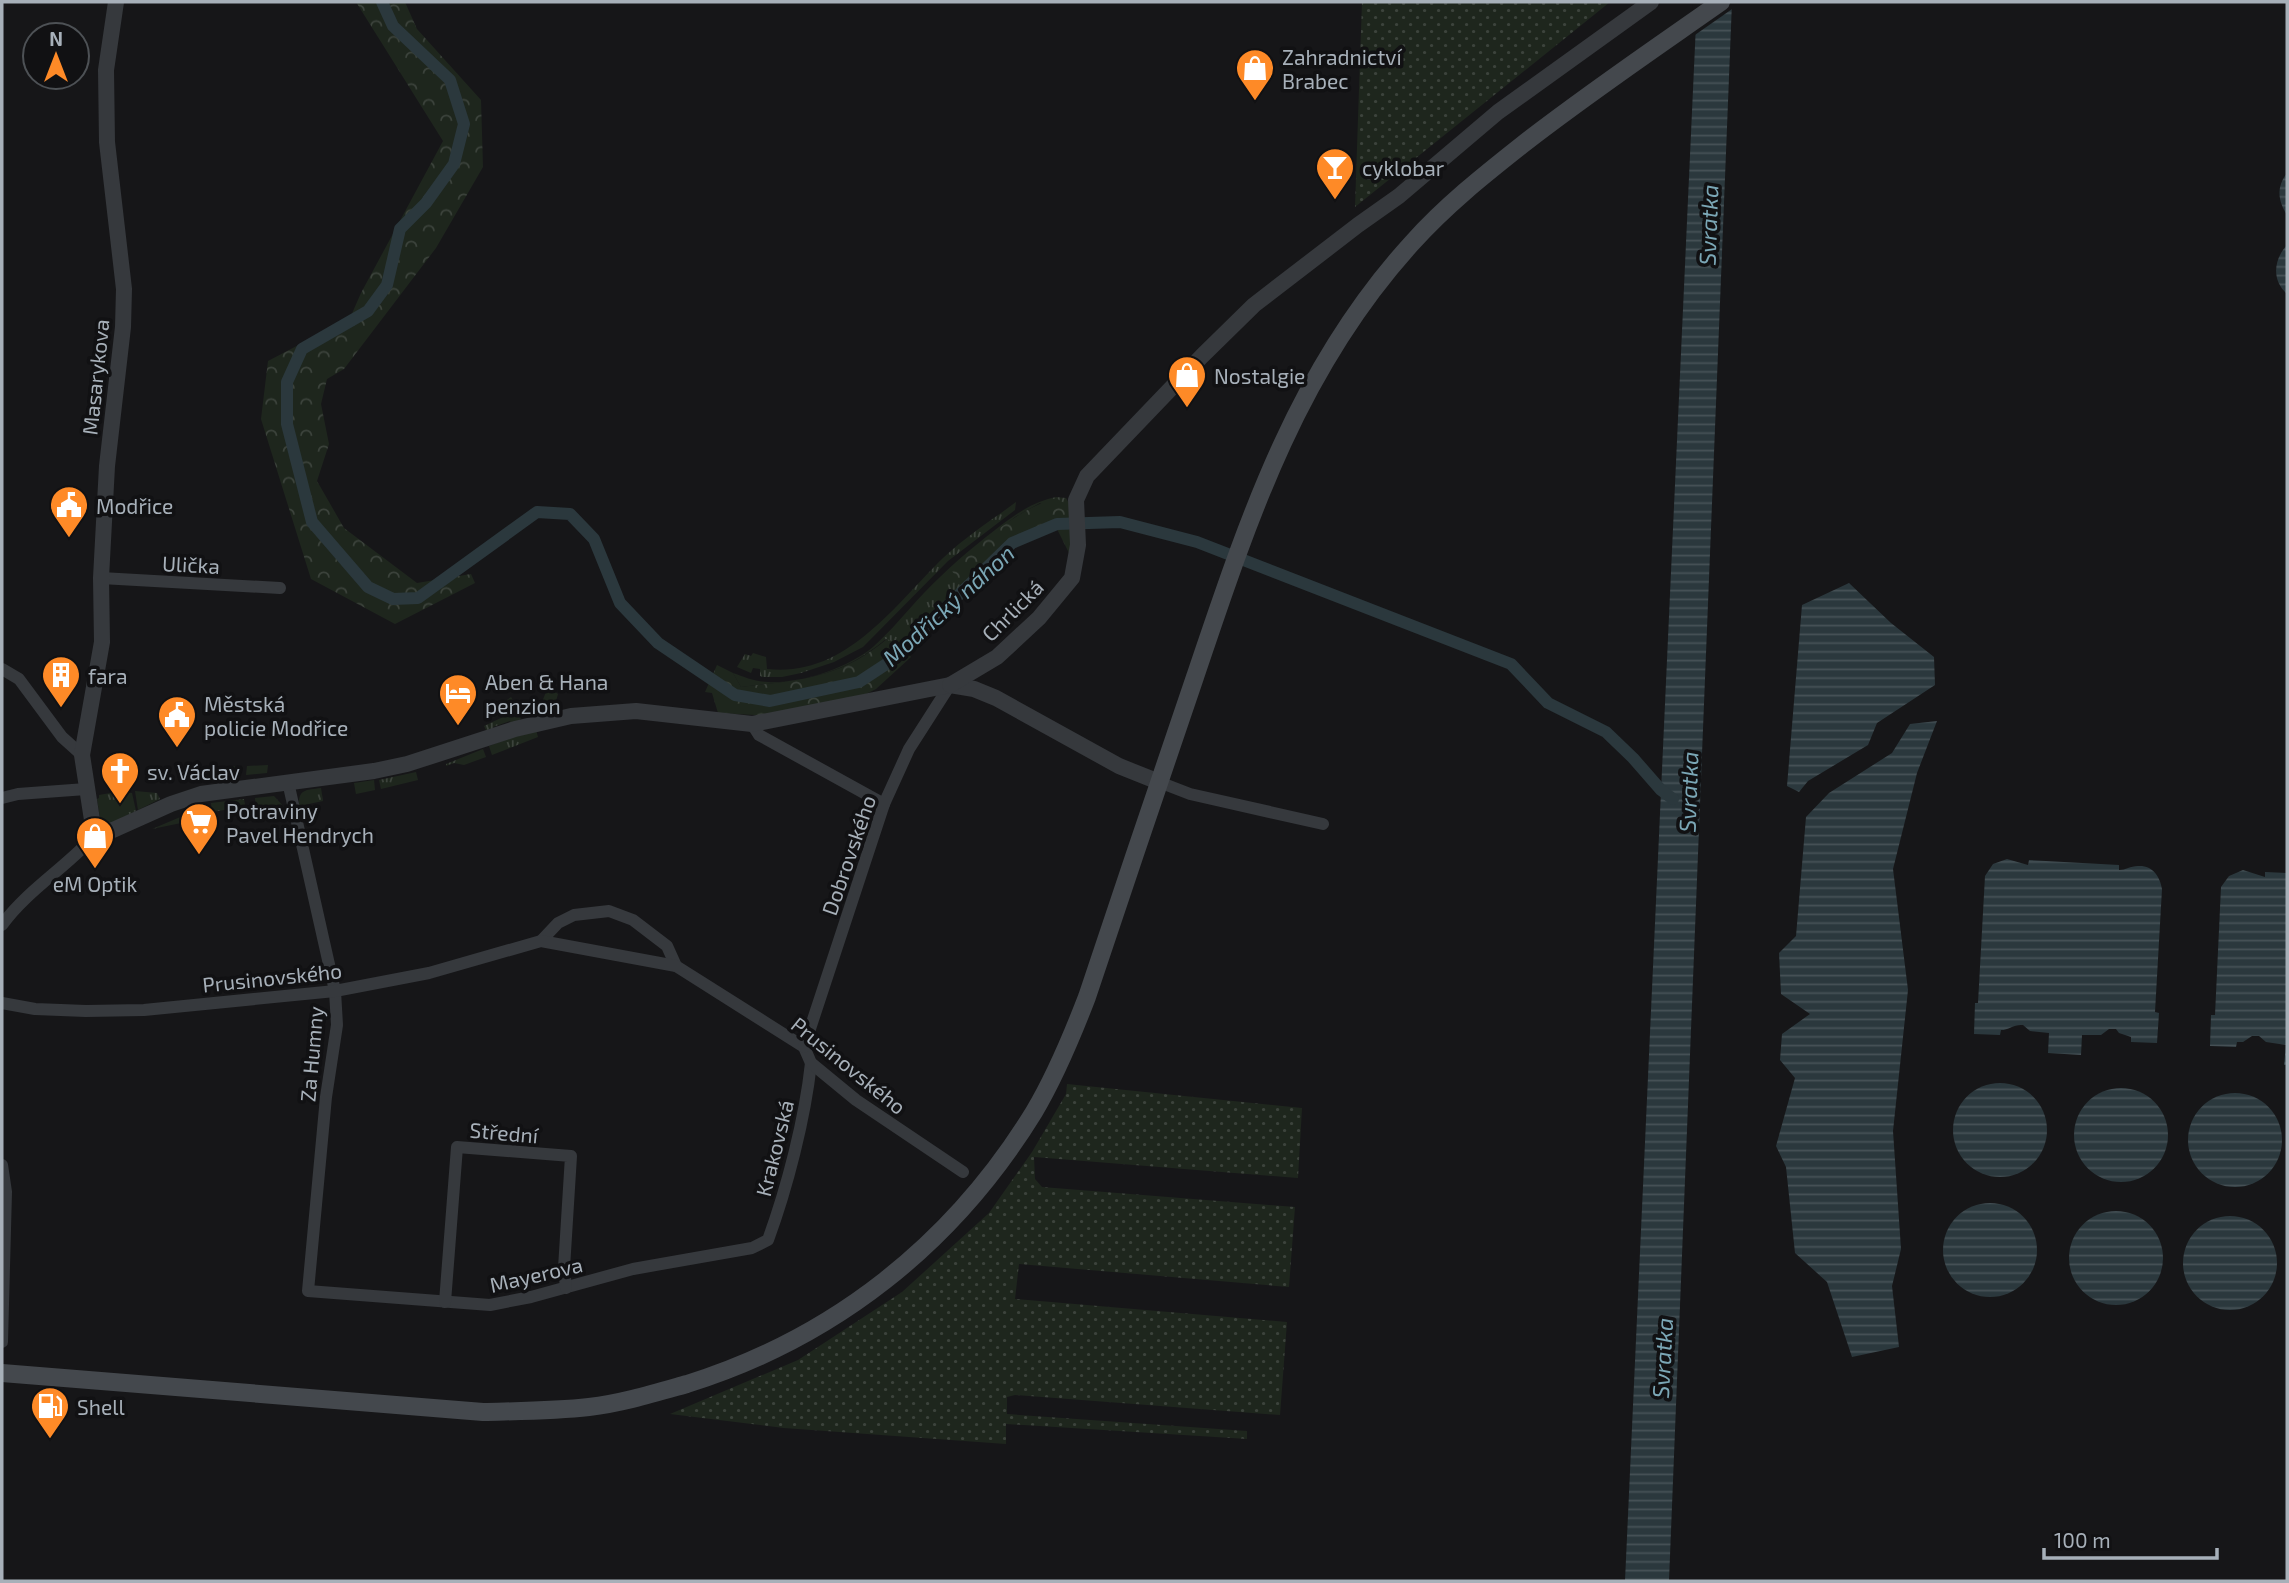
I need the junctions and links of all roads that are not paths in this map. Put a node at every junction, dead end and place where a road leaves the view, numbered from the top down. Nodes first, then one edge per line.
1 (116, 2) edge
2 (1651, 2) edge
3 (1721, 2) edge
4 (101, 578) junction
5 (280, 588) dead end
6 (2, 669) edge
7 (950, 685) junction
8 (751, 724) junction
9 (82, 755) junction
10 (288, 782) junction
11 (1159, 782) junction
12 (86, 789) junction
13 (2, 798) edge
14 (884, 804) junction
15 (1323, 824) dead end
16 (99, 831) junction
17 (2, 925) edge
18 (541, 941) junction
19 (676, 966) junction
20 (335, 991) junction
21 (2, 1003) edge
22 (804, 1047) junction
23 (811, 1063) junction
24 (2, 1165) edge
25 (963, 1172) dead end
26 (768, 1240) joint
27 (566, 1288) junction
28 (308, 1291) joint
29 (444, 1302) junction
30 (2, 1342) edge
31 (2, 1373) edge

1 - 4 street, Masarykova
2 - 7 street, Chrlická
3 - 11 main road
4 - 5 street, Ulička
4 - 9 street, Masarykova
6 - 9 street
7 - 8 street
7 - 11 street
7 - 14 street, Dobrovského
8 - 10 street
8 - 14 street
9 - 12 street, Masarykova
10 - 16 street
10 - 20 street, Za Humny
11 - 15 street
11 - 31 main road
12 - 13 street
12 - 16 street, Masarykova
14 - 22 street, Dobrovského
16 - 17 street
18 - 19 street, Prusinovského
18 - 19 street, Prusinovského
18 - 20 street, Prusinovského
19 - 22 street, Prusinovského
20 - 21 street, Prusinovského
20 - 28 street, Za Humny
22 - 23 street, Prusinovského
23 - 25 street, Prusinovského
23 - 26 street, Krakovská
24 - 30 street
26 - 27 street, Mayerova
27 - 29 street, Mayerova
27 - 29 street, Střední
28 - 29 street, Mayerova

